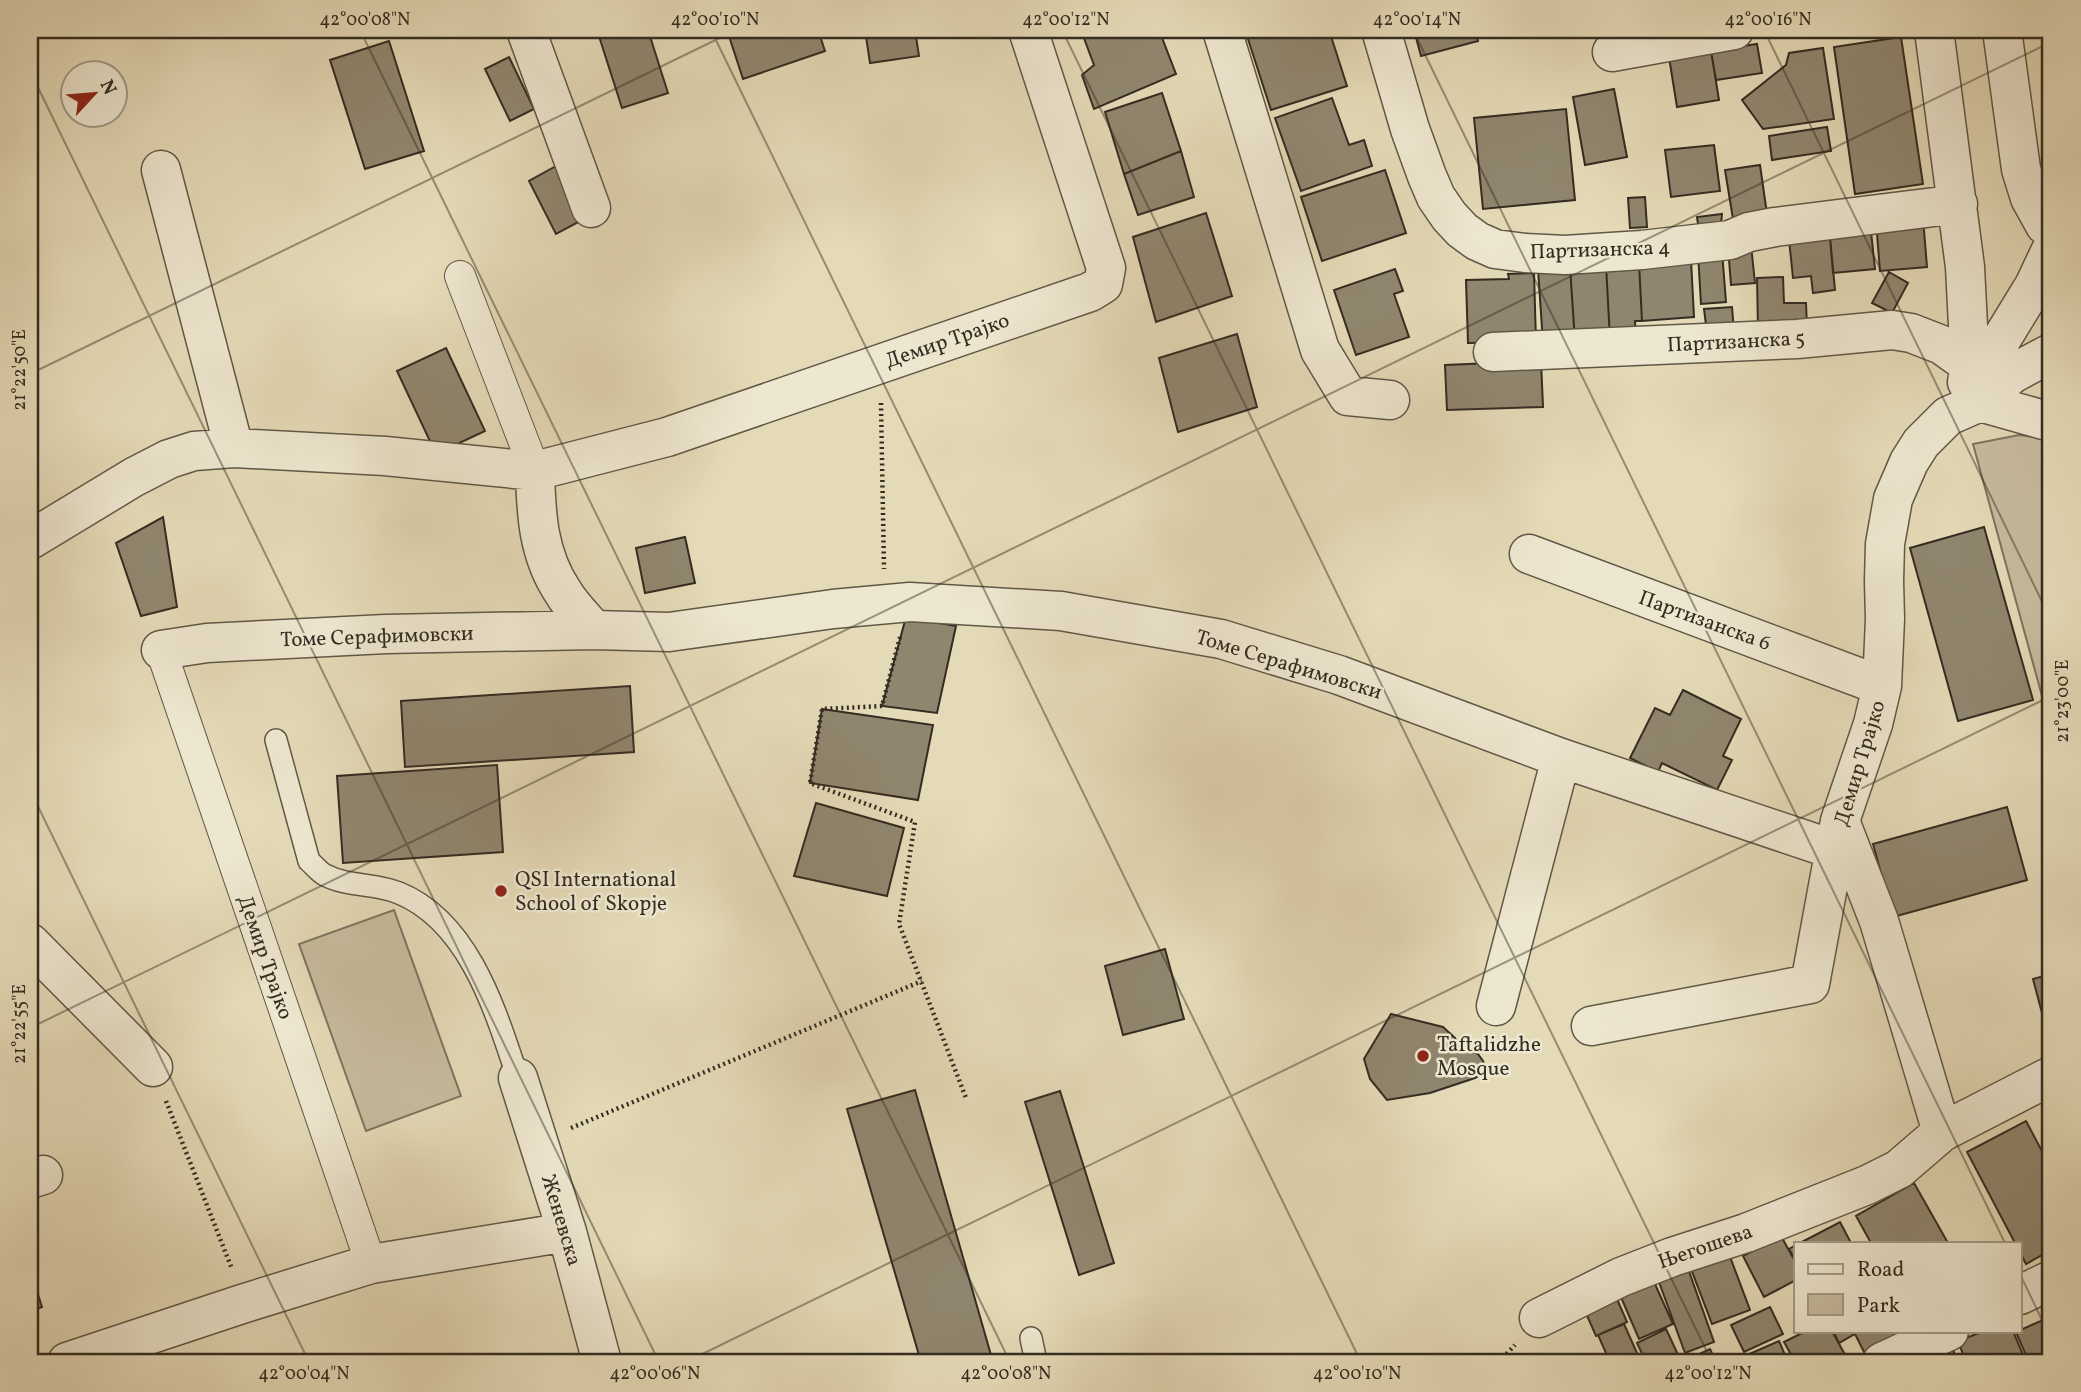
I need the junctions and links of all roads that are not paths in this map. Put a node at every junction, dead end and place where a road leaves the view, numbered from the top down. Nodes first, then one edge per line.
1 (526, 30) edge
2 (1028, 30) edge
3 (1222, 30) edge
4 (1381, 30) edge
5 (1734, 30) edge
6 (1934, 30) edge
7 (2002, 30) edge
8 (1612, 52) dead end
9 (161, 170) dead end
10 (1958, 204) junction
11 (591, 208) dead end
12 (2051, 227) edge
13 (2051, 250) edge
14 (460, 276) dead end
15 (1493, 352) dead end
16 (2051, 353) edge
17 (1970, 365) junction
18 (1391, 400) dead end
19 (1964, 409) junction
20 (2051, 422) edge
21 (234, 448) junction
22 (535, 471) junction
23 (30, 540) edge
24 (1529, 554) dead end
25 (594, 630) junction
26 (161, 650) joint
27 (1882, 686) junction
28 (275, 740) dead end
29 (1561, 758) junction
30 (1837, 836) junction
31 (30, 943) edge
32 (1496, 1006) dead end
33 (1591, 1026) dead end
34 (153, 1068) road end
35 (518, 1079) joint
36 (2051, 1086) edge
37 (1942, 1132) junction
38 (567, 1232) junction
39 (371, 1264) junction
40 (2051, 1280) edge
41 (2022, 1295) edge
42 (1539, 1318) dead end
43 (1947, 1332) edge
44 (1031, 1338) dead end
45 (67, 1362) edge
46 (602, 1362) edge
47 (1036, 1362) edge
48 (1882, 1362) edge

1 - 11 street
2 - 22 street, Демир Трајко
3 - 18 street
4 - 10 street, Партизанска 4
5 - 8 street
6 - 10 street
7 - 12 street
9 - 21 street
10 - 17 street
13 - 19 street
14 - 22 street
15 - 17 street, Партизанска 5
16 - 19 street, Демир Трајко
17 - 19 street
19 - 20 street
19 - 27 street, Демир Трајко
21 - 22 street, Демир Трајко
21 - 23 street, Демир Трајко
22 - 25 street
24 - 27 street, Партизанска 6
25 - 26 street, Томе Серафимовски
25 - 29 street, Томе Серафимовски
26 - 39 street, Демир Трајко
27 - 30 street, Демир Трајко
28 - 35 lane
29 - 30 street, Томе Серафимовски
29 - 32 street
30 - 33 street, Демир Трајко
30 - 37 street
31 - 34 street
35 - 38 street, Женевска
36 - 37 street, Његошева
37 - 42 street, Његошева
38 - 39 street
38 - 46 street, Женевска
39 - 45 street
40 - 41 street
43 - 48 street
44 - 47 lane

